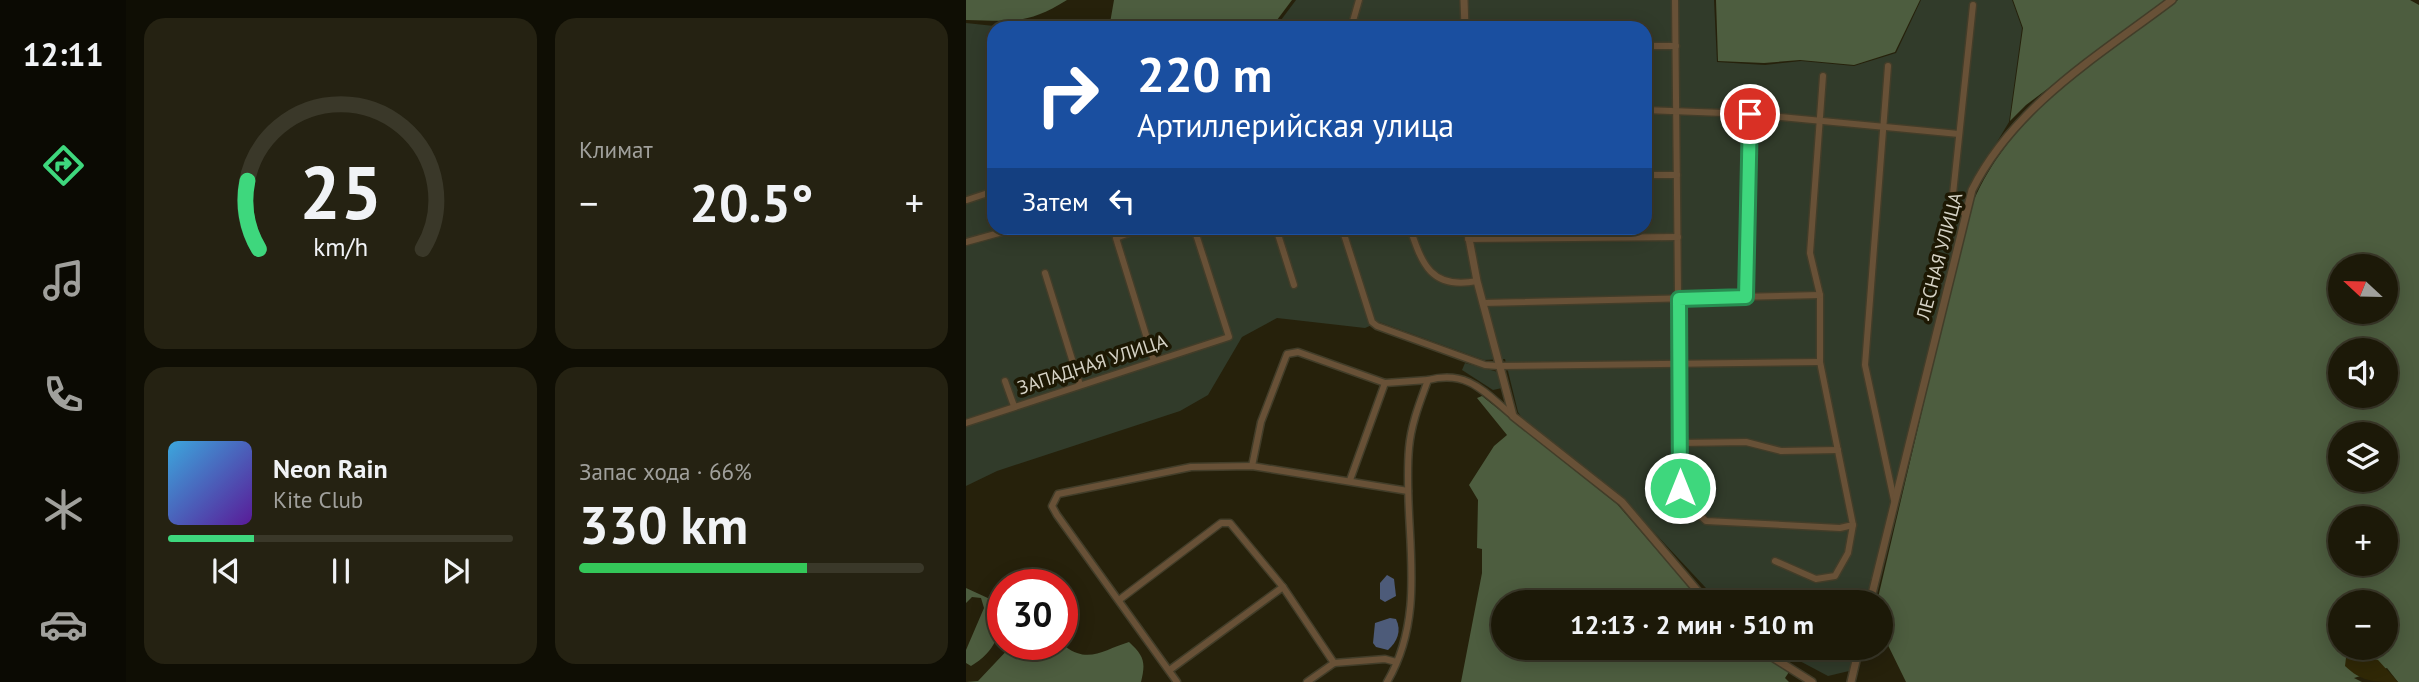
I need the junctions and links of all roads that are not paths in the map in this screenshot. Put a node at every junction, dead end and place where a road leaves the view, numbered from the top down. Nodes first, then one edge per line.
1 (1359, 0) edge
2 (1464, 0) edge
3 (1675, 0) edge
4 (2172, 0) edge
5 (1973, 5) dead end
6 (1353, 21) edge
7 (1465, 21) edge
8 (1652, 46) edge
9 (1676, 46) junction
10 (1888, 66) dead end
11 (1823, 76) dead end
12 (1652, 110) edge
13 (1677, 110) junction
14 (1750, 114) junction
15 (1819, 122) junction
16 (1882, 127) junction
17 (1959, 134) junction
18 (1652, 175) edge
19 (1677, 175) junction
20 (987, 193) edge
21 (967, 200) edge
22 (1964, 213) junction
23 (990, 235) edge
24 (1119, 235) edge
25 (1196, 235) edge
26 (1278, 235) edge
27 (1344, 235) edge
28 (1413, 235) edge
29 (1468, 235) edge
30 (1678, 237) junction
31 (1468, 239) junction
32 (966, 242) edge
33 (1045, 273) dead end
34 (1477, 281) junction
35 (1294, 285) dead end
36 (1820, 295) junction
37 (1746, 297) junction
38 (1679, 299) junction
39 (1483, 303) junction
40 (1154, 360) junction
41 (1820, 362) junction
42 (1679, 364) junction
43 (1498, 366) junction
44 (1428, 380) junction
45 (1005, 381) dead end
46 (1385, 383) junction
47 (1080, 385) junction
48 (1014, 406) junction
49 (1513, 416) junction
50 (966, 423) edge
51 (1680, 443) junction
52 (1838, 450) junction
53 (1252, 466) junction
54 (1350, 480) junction
55 (1408, 491) junction
56 (1894, 500) junction
57 (1853, 525) junction
58 (1775, 561) dead end
59 (1283, 587) junction
60 (1697, 590) edge
61 (1873, 590) edge
62 (1119, 600) junction
63 (1777, 660) edge
64 (1856, 660) edge
65 (1396, 662) junction
66 (1334, 663) junction
67 (1171, 669) junction
68 (1177, 682) edge
69 (1307, 682) edge
70 (1387, 682) edge
71 (1812, 682) edge
72 (1851, 682) edge

1 - 6 street
2 - 7 street
3 - 9 street
4 - 22 street, ЛЕСНАЯ УЛИЦА
5 - 17 street
8 - 9 street
9 - 13 street
10 - 16 street
11 - 15 street
12 - 13 street
13 - 14 street
13 - 19 street
14 - 15 street
14 - 37 street
15 - 16 street
15 - 36 street
16 - 17 street
16 - 56 street
17 - 22 street
18 - 19 street
19 - 30 street
20 - 21 street
22 - 56 street, ЛЕСНАЯ УЛИЦА
23 - 32 street
24 - 40 street
25 - 40 street, ЗАПАДНАЯ УЛИЦА
26 - 35 street
27 - 43 street
28 - 34 street
29 - 31 street
30 - 31 street
30 - 38 street
31 - 34 street
33 - 47 street
34 - 39 street
36 - 37 street
36 - 41 street
37 - 38 street
38 - 39 street
38 - 42 street
39 - 43 street
40 - 47 street, ЗАПАДНАЯ УЛИЦА
41 - 42 street
41 - 52 street
42 - 43 street
42 - 51 street
43 - 49 street
44 - 46 street
44 - 49 street
44 - 55 street
45 - 48 street
46 - 53 street
46 - 54 street
47 - 48 street, ЗАПАДНАЯ УЛИЦА
48 - 50 street, ЗАПАДНАЯ УЛИЦА
49 - 60 street
51 - 52 street
51 - 57 street
52 - 57 street
53 - 54 street
53 - 62 street
54 - 55 street
55 - 65 street
56 - 61 street, ЛЕСНАЯ УЛИЦА
57 - 58 street
59 - 62 street
59 - 66 street
59 - 67 street
62 - 67 street
63 - 71 street
64 - 72 street
65 - 66 street
65 - 70 street
66 - 69 street
67 - 68 street

